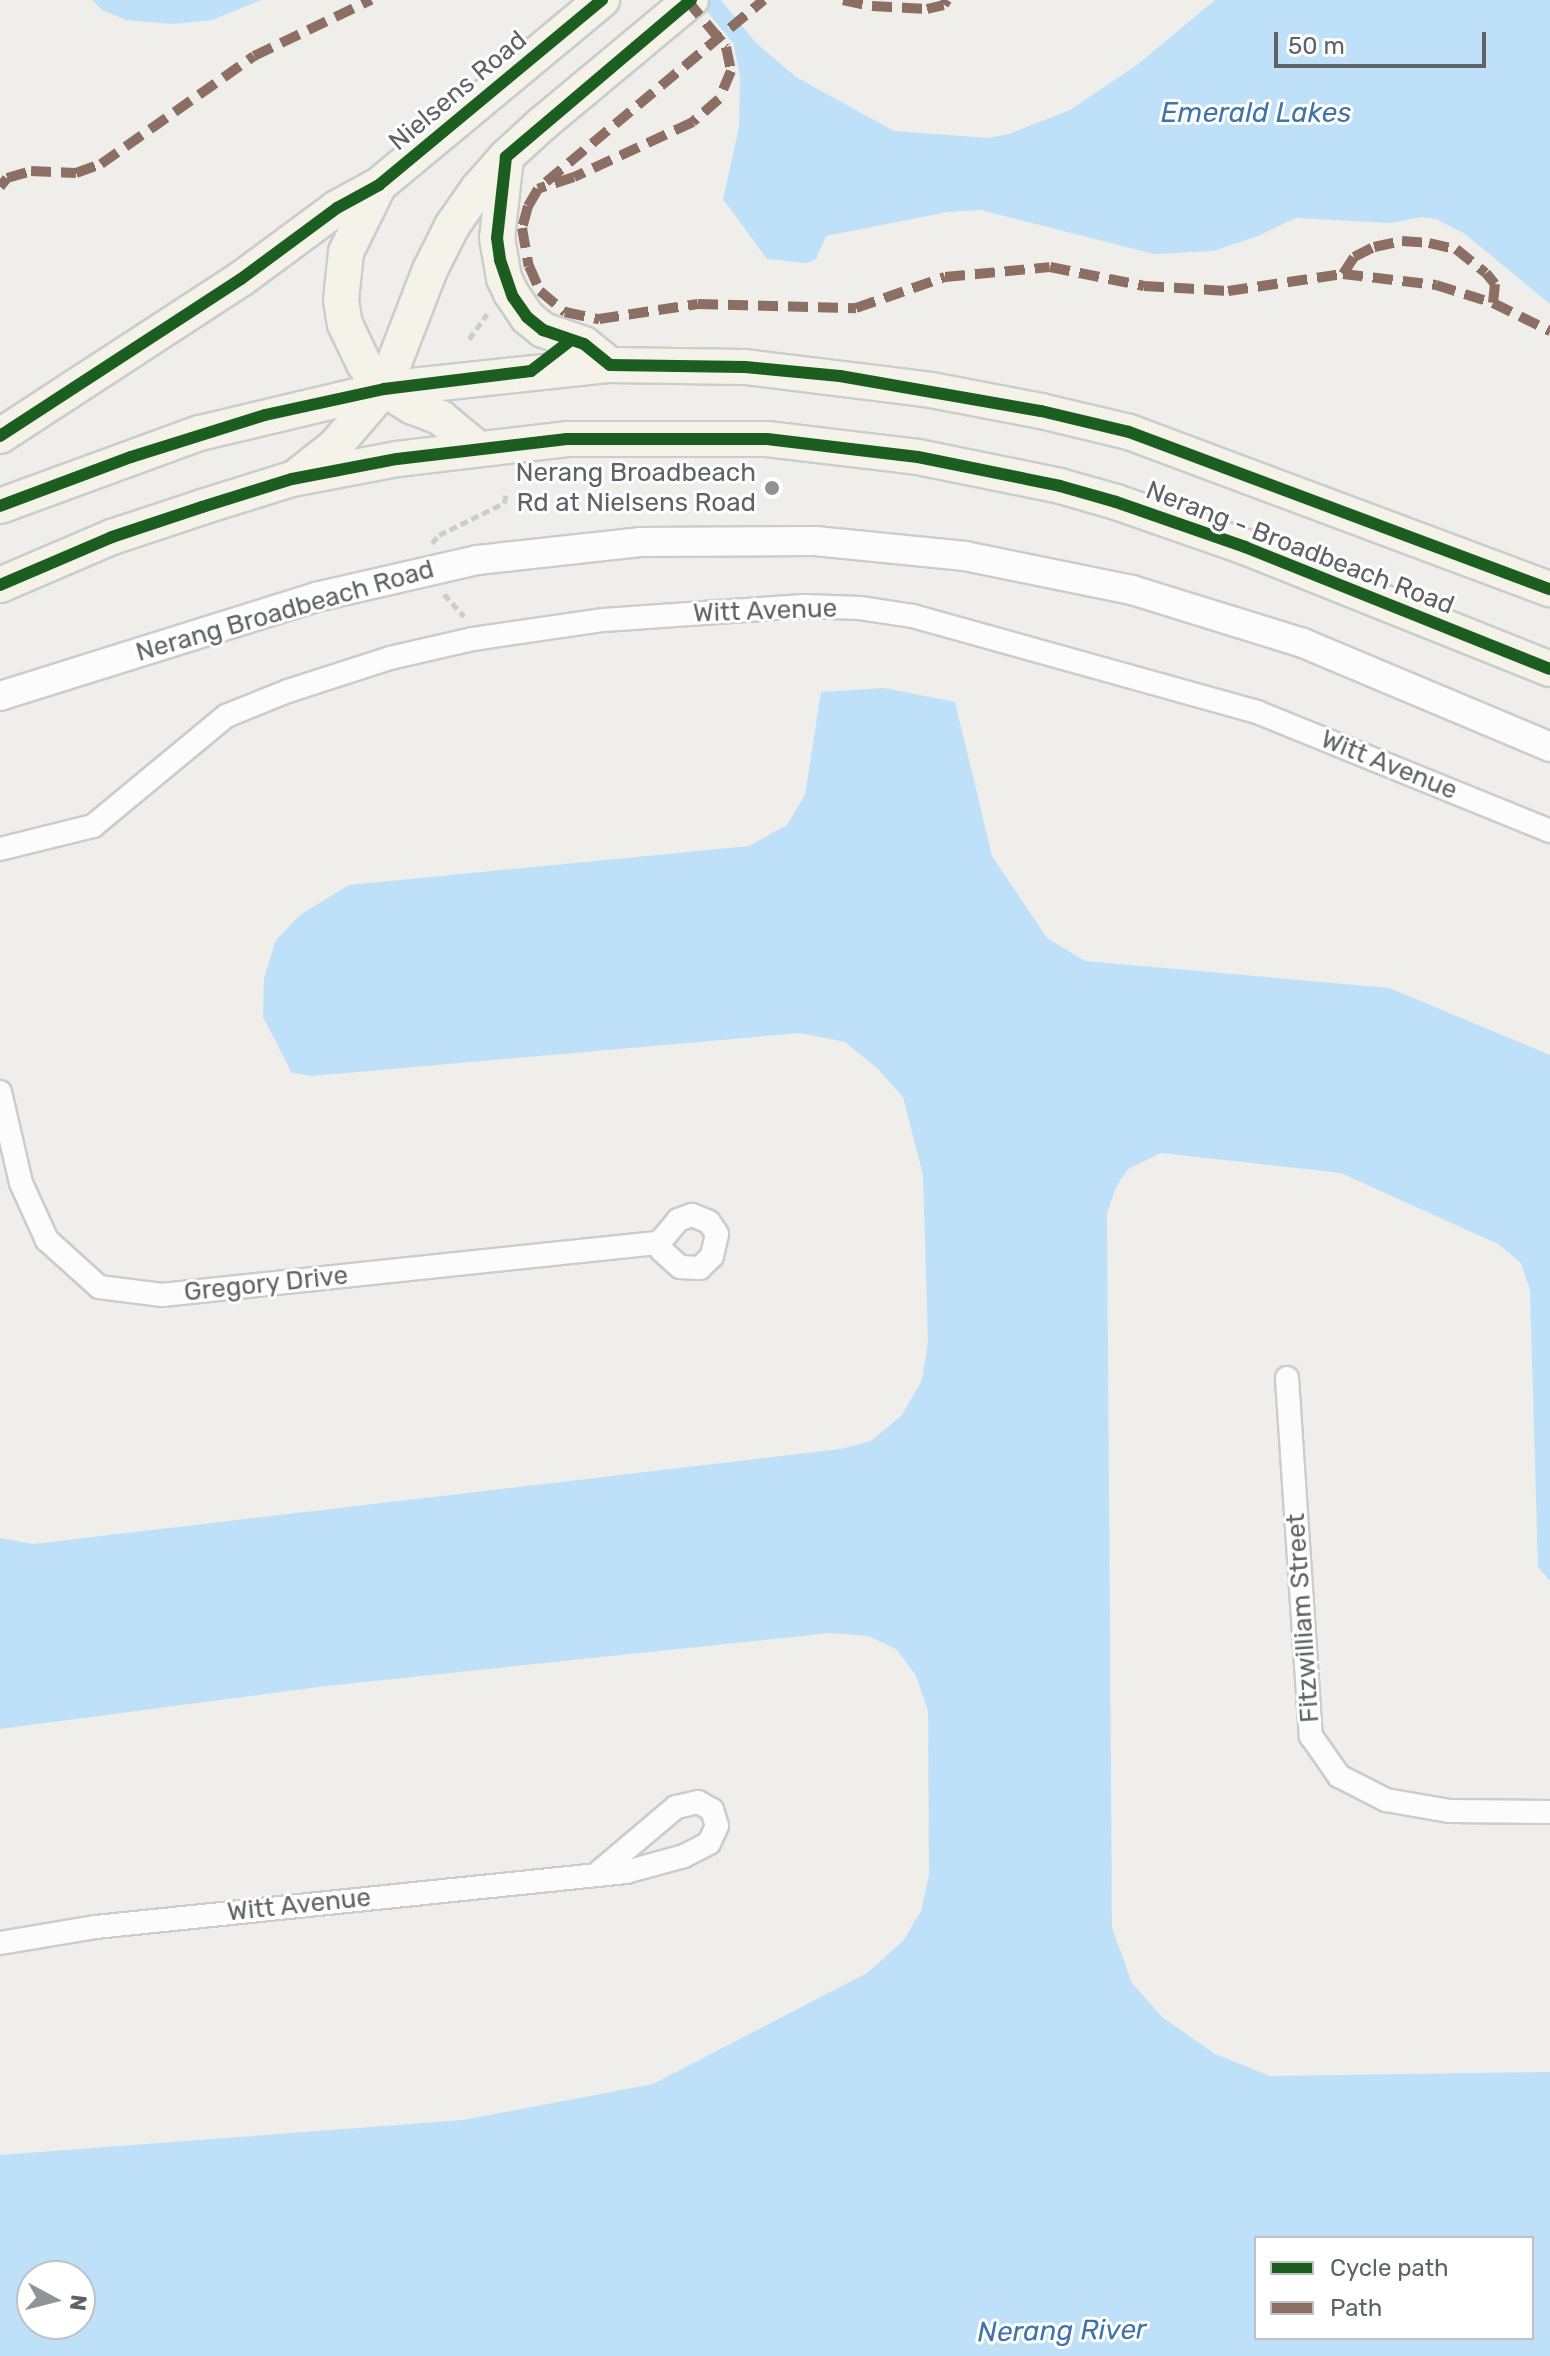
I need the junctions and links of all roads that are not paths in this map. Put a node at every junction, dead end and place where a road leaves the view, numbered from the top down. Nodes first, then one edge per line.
1 (602, 0) edge
2 (686, 4) edge
3 (506, 157) junction
4 (379, 185) junction
5 (610, 365) junction
6 (384, 389) junction
7 (0, 436) edge
8 (477, 448) junction
9 (292, 479) junction
10 (0, 506) edge
11 (0, 585) edge
12 (1550, 589) edge
13 (1550, 669) edge
14 (0, 696) edge
15 (1550, 747) edge
16 (1550, 831) edge
17 (0, 849) edge
18 (0, 1092) edge
19 (659, 1243) dead end
20 (1287, 1378) dead end
21 (1550, 1812) edge
22 (599, 1872) junction
23 (0, 1943) edge

1 - 4 main road, Nielsens Road
2 - 3 main road
3 - 5 main road
3 - 6 main road
4 - 6 main road
4 - 7 main road
5 - 6 main road, Nerang - Broadbeach Road
5 - 12 main road, Nerang - Broadbeach Road
6 - 8 main road
6 - 9 main road
6 - 10 main road, Nerang - Broadbeach Road
8 - 9 main road, Nerang - Broadbeach Road
8 - 13 main road, Nerang - Broadbeach Road
9 - 11 main road, Nerang - Broadbeach Road
14 - 15 street, Nerang Broadbeach Road
16 - 17 street, Witt Avenue
18 - 19 street, Gregory Drive
20 - 21 street, Fitzwilliam Street
22 - 22 street, Witt Avenue
22 - 23 street, Witt Avenue

